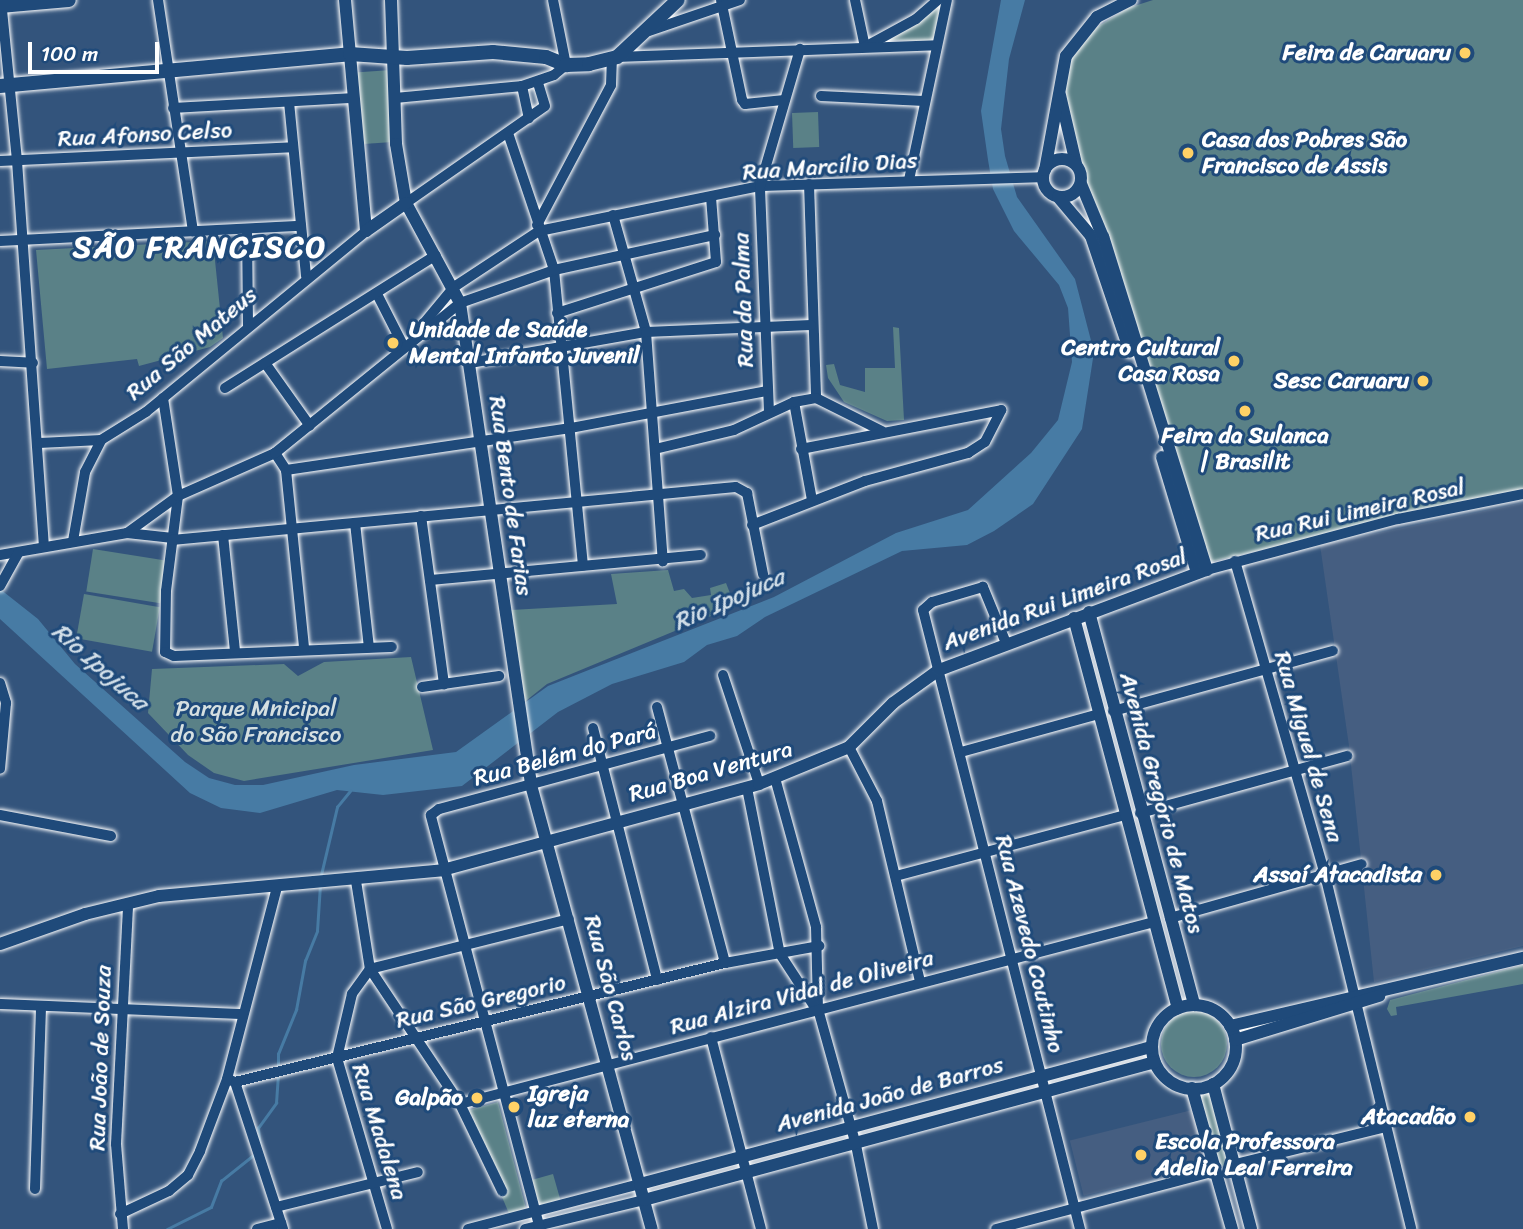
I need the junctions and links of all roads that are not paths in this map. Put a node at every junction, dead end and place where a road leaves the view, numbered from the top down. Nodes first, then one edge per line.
1 (69, 0) edge
2 (158, 0) edge
3 (345, 0) edge
4 (391, 0) edge
5 (553, 0) edge
6 (678, 0) edge
7 (740, 0) edge
8 (855, 0) edge
9 (938, 0) edge
10 (947, 0) edge
11 (1131, 0) edge
12 (722, 3) edge
13 (1, 4) edge
14 (649, 31) junction
15 (937, 45) junction
16 (865, 47) junction
17 (800, 49) junction
18 (734, 51) junction
19 (350, 54) junction
20 (393, 57) junction
21 (615, 58) junction
22 (566, 65) junction
23 (167, 70) junction
24 (1059, 81) junction
25 (538, 83) junction
26 (5, 85) edge
27 (522, 86) junction
28 (821, 96) dead end
29 (354, 98) junction
30 (395, 98) junction
31 (782, 100) junction
32 (924, 101) junction
33 (289, 102) junction
34 (173, 108) junction
35 (529, 118) junction
36 (508, 133) junction
37 (293, 147) junction
38 (180, 152) junction
39 (17, 161) junction
40 (0, 162) edge
41 (1076, 164) junction
42 (1044, 173) junction
43 (909, 180) junction
44 (809, 184) junction
45 (1081, 184) junction
46 (760, 187) junction
47 (710, 197) junction
48 (1058, 197) junction
49 (406, 203) junction
50 (613, 215) junction
51 (300, 226) junction
52 (538, 228) junction
53 (247, 229) junction
54 (193, 231) junction
55 (366, 231) junction
56 (715, 234) junction
57 (23, 241) junction
58 (0, 242) edge
59 (436, 255) junction
60 (625, 255) junction
61 (554, 270) junction
62 (306, 276) junction
63 (454, 286) junction
64 (635, 290) junction
65 (377, 294) junction
66 (460, 303) junction
67 (557, 313) junction
68 (811, 325) junction
69 (248, 326) junction
70 (763, 328) junction
71 (646, 332) junction
72 (406, 343) junction
73 (560, 348) junction
74 (0, 361) edge
75 (33, 363) junction
76 (265, 363) junction
77 (470, 363) junction
78 (225, 388) dead end
79 (767, 391) junction
80 (163, 398) junction
81 (816, 398) junction
82 (794, 402) junction
83 (769, 411) junction
84 (652, 413) junction
85 (310, 426) junction
86 (571, 428) junction
87 (882, 431) junction
88 (101, 440) junction
89 (484, 442) junction
90 (38, 443) junction
91 (655, 449) junction
92 (801, 449) junction
93 (275, 453) junction
94 (286, 470) junction
95 (1523, 494) edge
96 (657, 495) junction
97 (178, 496) junction
98 (812, 500) junction
99 (576, 502) junction
100 (491, 511) junction
101 (421, 516) junction
102 (355, 523) junction
103 (752, 525) junction
104 (289, 529) junction
105 (127, 533) junction
106 (223, 535) junction
107 (173, 539) junction
108 (73, 541) junction
109 (44, 547) junction
110 (18, 553) junction
111 (0, 555) edge
112 (701, 555) dead end
113 (663, 561) junction
114 (1235, 561) junction
115 (583, 566) junction
116 (1202, 572) junction
117 (499, 573) junction
118 (763, 574) dead end
119 (430, 580) junction
120 (2, 584) edge
121 (1089, 612) junction
122 (1074, 618) junction
123 (1006, 643) junction
124 (369, 646) junction
125 (392, 647) dead end
126 (304, 648) junction
127 (1333, 651) dead end
128 (235, 652) junction
129 (1265, 669) junction
130 (939, 670) junction
131 (723, 675) dead end
132 (499, 676) dead end
133 (0, 683) edge
134 (444, 684) junction
135 (422, 687) dead end
136 (657, 707) dead end
137 (1113, 711) junction
138 (1099, 714) junction
139 (593, 728) dead end
140 (710, 736) dead end
141 (668, 747) junction
142 (849, 747) junction
143 (961, 752) junction
144 (1, 755) edge
145 (1347, 756) dead end
146 (526, 758) joint
147 (602, 764) junction
148 (0, 769) edge
149 (1294, 772) junction
150 (775, 778) junction
151 (531, 785) junction
152 (753, 786) junction
153 (682, 804) junction
154 (1140, 813) junction
155 (0, 815) edge
156 (1126, 815) junction
157 (616, 821) junction
158 (111, 836) dead end
159 (548, 839) junction
160 (986, 853) junction
161 (1362, 864) dead end
162 (443, 870) junction
163 (1325, 875) junction
164 (896, 876) junction
165 (356, 881) junction
166 (277, 887) junction
167 (128, 903) junction
168 (1170, 918) junction
169 (569, 919) junction
170 (1154, 922) junction
171 (0, 944) edge
172 (819, 946) junction
173 (463, 947) junction
174 (780, 954) junction
175 (1012, 957) junction
176 (1523, 958) edge
177 (724, 963) junction
178 (370, 969) junction
179 (657, 979) junction
180 (920, 981) junction
181 (590, 996) junction
182 (1353, 1000) junction
183 (0, 1004) edge
184 (1194, 1005) junction
185 (41, 1006) junction
186 (1178, 1008) junction
187 (120, 1009) junction
188 (817, 1009) junction
189 (241, 1014) junction
190 (483, 1021) junction
191 (1230, 1026) junction
192 (711, 1037) junction
193 (413, 1038) junction
194 (1235, 1040) junction
195 (1152, 1047) junction
196 (337, 1058) junction
197 (1155, 1062) junction
198 (608, 1065) junction
199 (1043, 1075) junction
200 (231, 1081) junction
201 (1213, 1084) junction
202 (1192, 1088) junction
203 (1047, 1090) junction
204 (502, 1093) junction
205 (460, 1104) junction
206 (1385, 1127) junction
207 (852, 1128) junction
208 (856, 1145) junction
209 (743, 1157) junction
210 (1236, 1164) junction
211 (1216, 1171) junction
212 (418, 1172) dead end
213 (747, 1175) junction
214 (375, 1184) junction
215 (640, 1184) junction
216 (35, 1189) dead end
217 (502, 1191) dead end
218 (644, 1200) junction
219 (276, 1207) junction
220 (1075, 1208) junction
221 (534, 1212) junction
222 (120, 1214) junction
223 (282, 1226) edge
224 (539, 1227) edge
225 (123, 1229) edge
226 (257, 1229) edge
227 (387, 1229) edge
228 (468, 1229) edge
229 (525, 1229) edge
230 (652, 1229) edge
231 (761, 1229) edge
232 (873, 1229) edge
233 (996, 1229) edge
234 (1080, 1229) edge
235 (1231, 1229) edge
236 (1251, 1229) edge
237 (1411, 1229) edge

1 - 13 main road
2 - 23 street
3 - 19 street
4 - 20 street
5 - 22 street
6 - 14 main road
7 - 12 street
8 - 16 street
9 - 16 street
10 - 15 street
11 - 24 street
12 - 14 street
12 - 18 street
13 - 26 street
14 - 21 main road
15 - 16 street
15 - 32 street
16 - 17 street
17 - 18 street
17 - 31 street, Rua da Palma
18 - 21 street
18 - 31 street
19 - 20 main road
19 - 23 main road
19 - 29 street
20 - 22 main road
20 - 30 street
21 - 22 main road
21 - 52 street
22 - 25 street
23 - 26 main road
23 - 34 street
24 - 41 street
24 - 42 street
25 - 27 street
25 - 35 street
26 - 39 street
27 - 30 street
27 - 35 street
28 - 32 street
29 - 33 street
29 - 55 street
30 - 49 street
31 - 46 street, Rua da Palma
32 - 43 street
33 - 34 street
33 - 37 street
34 - 38 street
35 - 36 street, Rua São Mateus
36 - 49 street, Rua São Mateus
36 - 52 street
37 - 38 street, Rua Afonso Celso
37 - 51 street
38 - 39 street, Rua Afonso Celso
38 - 54 street
39 - 40 street, Rua Afonso Celso
39 - 57 street
41 - 42 street
41 - 45 street
42 - 43 street, Rua Marcílio Dias
42 - 48 street
43 - 44 street, Rua Marcílio Dias
44 - 46 street, Rua Marcílio Dias
44 - 68 street
45 - 48 street
45 - 116 street
46 - 47 street, Rua Marcílio Dias
46 - 70 street, Rua da Palma
47 - 50 street, Rua Marcílio Dias
47 - 56 street
48 - 116 street
49 - 55 street, Rua São Mateus
49 - 59 street, Rua Bento de Farias
50 - 52 street, Rua Marcílio Dias
50 - 60 street
51 - 53 street
51 - 62 street
52 - 61 street
52 - 63 street
53 - 54 street
53 - 69 street
54 - 57 street
55 - 62 street, Rua São Mateus
56 - 60 street
56 - 64 street
57 - 58 street
57 - 75 street
59 - 63 street, Rua Bento de Farias
59 - 65 street
60 - 61 street
60 - 64 street
61 - 66 street
61 - 67 street
62 - 69 street, Rua São Mateus
63 - 66 street, Rua Bento de Farias
63 - 72 street
64 - 67 street
64 - 71 street
65 - 72 street
65 - 76 street
66 - 72 street
66 - 77 street, Rua Bento de Farias
67 - 73 street
68 - 70 street
68 - 81 street
69 - 80 street, Rua São Mateus
70 - 71 street
70 - 79 street, Rua da Palma
71 - 73 street
71 - 84 street
72 - 85 street
73 - 77 street
73 - 86 street
74 - 75 street
75 - 90 street
76 - 78 street
76 - 85 street
77 - 89 street, Rua Bento de Farias
79 - 83 street, Rua da Palma
79 - 84 street
80 - 88 street, Rua São Mateus
80 - 97 street
81 - 82 street
81 - 87 street
82 - 83 street
82 - 92 street
83 - 91 street
84 - 86 street
84 - 91 street
85 - 93 street
86 - 89 street
86 - 99 street
87 - 92 street
87 - 98 street
88 - 90 street
88 - 108 street, Rua São Mateus
89 - 94 street
89 - 100 street, Rua Bento de Farias
90 - 109 street
91 - 96 street
92 - 98 street
93 - 94 street
93 - 97 street
94 - 104 street
95 - 114 street, Rua Rui Limeira Rosal
96 - 99 street
96 - 103 street
96 - 113 street
97 - 105 street
97 - 107 street
98 - 103 street
99 - 100 street
99 - 115 street
100 - 101 street
100 - 117 street, Rua Bento de Farias
101 - 102 street
101 - 119 street
102 - 104 street
102 - 124 street
103 - 118 street
104 - 106 street
104 - 126 street
105 - 107 street
105 - 108 street
106 - 107 street
106 - 128 street
107 - 128 street
108 - 109 street
109 - 110 street
110 - 111 street
110 - 120 street
112 - 113 street
113 - 115 street
114 - 116 street, Rua Rui Limeira Rosal
114 - 129 street, Rua Miguel de Sena
115 - 117 street
116 - 121 street, Avenida Rui Limeira Rosal
117 - 119 street
117 - 146 street, Rua Bento de Farias
119 - 134 street
121 - 122 street, Avenida Rui Limeira Rosal
121 - 137 street, Avenida Gregório de Matos
122 - 123 street, Avenida Rui Limeira Rosal
122 - 138 street, Avenida Gregório de Matos
123 - 130 street, Avenida Rui Limeira Rosal
123 - 130 street, Rua Azevedo Coutinho
124 - 125 street
124 - 126 street
126 - 128 street
127 - 129 street
129 - 137 street
129 - 149 street, Rua Miguel de Sena
130 - 142 street, Rua Boa Ventura
130 - 143 street, Rua Azevedo Coutinho
131 - 152 street
132 - 134 street
133 - 144 street
134 - 135 street
136 - 141 street
137 - 154 street, Avenida Gregório de Matos
138 - 143 street
138 - 156 street, Avenida Gregório de Matos
139 - 147 street
140 - 141 street, Rua Belém do Pará
141 - 147 street, Rua Belém do Pará
141 - 153 street
142 - 150 street, Rua Boa Ventura
142 - 164 street
143 - 160 street, Rua Azevedo Coutinho
144 - 148 street
145 - 149 street
146 - 151 street, Rua São Carlos
147 - 151 street, Rua Belém do Pará
147 - 157 street
149 - 154 street
149 - 163 street, Rua Miguel de Sena
150 - 152 street, Rua Boa Ventura
150 - 172 street
151 - 159 street, Rua São Carlos
151 - 162 street, Rua Belém do Pará
152 - 153 street, Rua Boa Ventura
152 - 174 street
153 - 157 street, Rua Boa Ventura
153 - 177 street
154 - 168 street, Avenida Gregório de Matos
155 - 158 street
156 - 160 street
156 - 170 street, Avenida Gregório de Matos
157 - 159 street, Rua Boa Ventura
157 - 179 street
159 - 162 street, Rua Boa Ventura
159 - 169 street, Rua São Carlos
160 - 164 street
160 - 175 street, Rua Azevedo Coutinho
161 - 163 street
162 - 165 street, Rua Boa Ventura
162 - 173 street
163 - 168 street
163 - 182 street, Rua Miguel de Sena
164 - 180 street
165 - 166 street, Rua Boa Ventura
165 - 178 street
166 - 167 street, Rua Boa Ventura
166 - 189 street
167 - 171 street, Rua Boa Ventura
167 - 187 street, Rua João de Souza
168 - 184 street, Avenida Gregório de Matos
169 - 173 street
169 - 181 street, Rua São Carlos
170 - 175 street, Rua Alzira Vidal de Oliveira
170 - 186 street, Avenida Gregório de Matos
172 - 174 street, Rua São Gregorio
172 - 188 street
173 - 178 street
173 - 190 street
174 - 177 street, Rua São Gregorio
174 - 188 street
175 - 180 street, Rua Alzira Vidal de Oliveira
175 - 199 street, Rua Azevedo Coutinho
176 - 182 street
177 - 179 street, Rua São Gregorio
178 - 193 street
178 - 196 street, Rua Madalena
179 - 181 street, Rua São Gregorio
180 - 188 street, Rua Alzira Vidal de Oliveira
181 - 190 street, Rua São Gregorio
181 - 198 street, Rua São Carlos
182 - 191 street
182 - 194 street
182 - 206 street, Rua Miguel de Sena
183 - 185 street
184 - 186 street
184 - 191 street
185 - 187 street
185 - 216 street
186 - 195 street
187 - 189 street
187 - 222 street, Rua João de Souza
188 - 192 street, Rua Alzira Vidal de Oliveira
188 - 207 street
189 - 200 street
190 - 193 street, Rua São Gregorio
190 - 204 street
191 - 194 street
192 - 198 street, Rua Alzira Vidal de Oliveira
192 - 209 street
193 - 196 street, Rua São Gregorio
193 - 205 street
194 - 201 street
195 - 197 street
195 - 199 street, Avenida João de Barros
196 - 200 street, Rua São Gregorio
196 - 214 street, Rua Madalena
197 - 202 street
197 - 203 street, Avenida João de Barros
198 - 204 street, Rua Alzira Vidal de Oliveira
198 - 215 street, Rua São Carlos
199 - 203 street, Rua Azevedo Coutinho
199 - 207 street, Avenida João de Barros
200 - 219 street
200 - 222 street
201 - 202 street
201 - 210 street
202 - 211 street
203 - 208 street, Avenida João de Barros
203 - 220 street, Rua Azevedo Coutinho
204 - 205 street, Rua Alzira Vidal de Oliveira
204 - 221 street
205 - 217 street
206 - 210 street
206 - 237 street, Rua Miguel de Sena
207 - 208 street
207 - 209 street, Avenida João de Barros
208 - 213 street, Avenida João de Barros
208 - 232 street
209 - 213 street
209 - 215 street, Avenida João de Barros
210 - 236 street
211 - 220 street
211 - 235 street
212 - 214 street
213 - 218 street, Avenida João de Barros
213 - 231 street
214 - 219 street
214 - 227 street, Rua Madalena
215 - 218 street, Rua São Carlos
215 - 221 street
218 - 224 street
218 - 230 street, Rua São Carlos
219 - 223 street
220 - 233 street
220 - 234 street, Rua Azevedo Coutinho
221 - 224 street
221 - 228 street
222 - 225 street, Rua João de Souza
223 - 226 street
224 - 229 street

